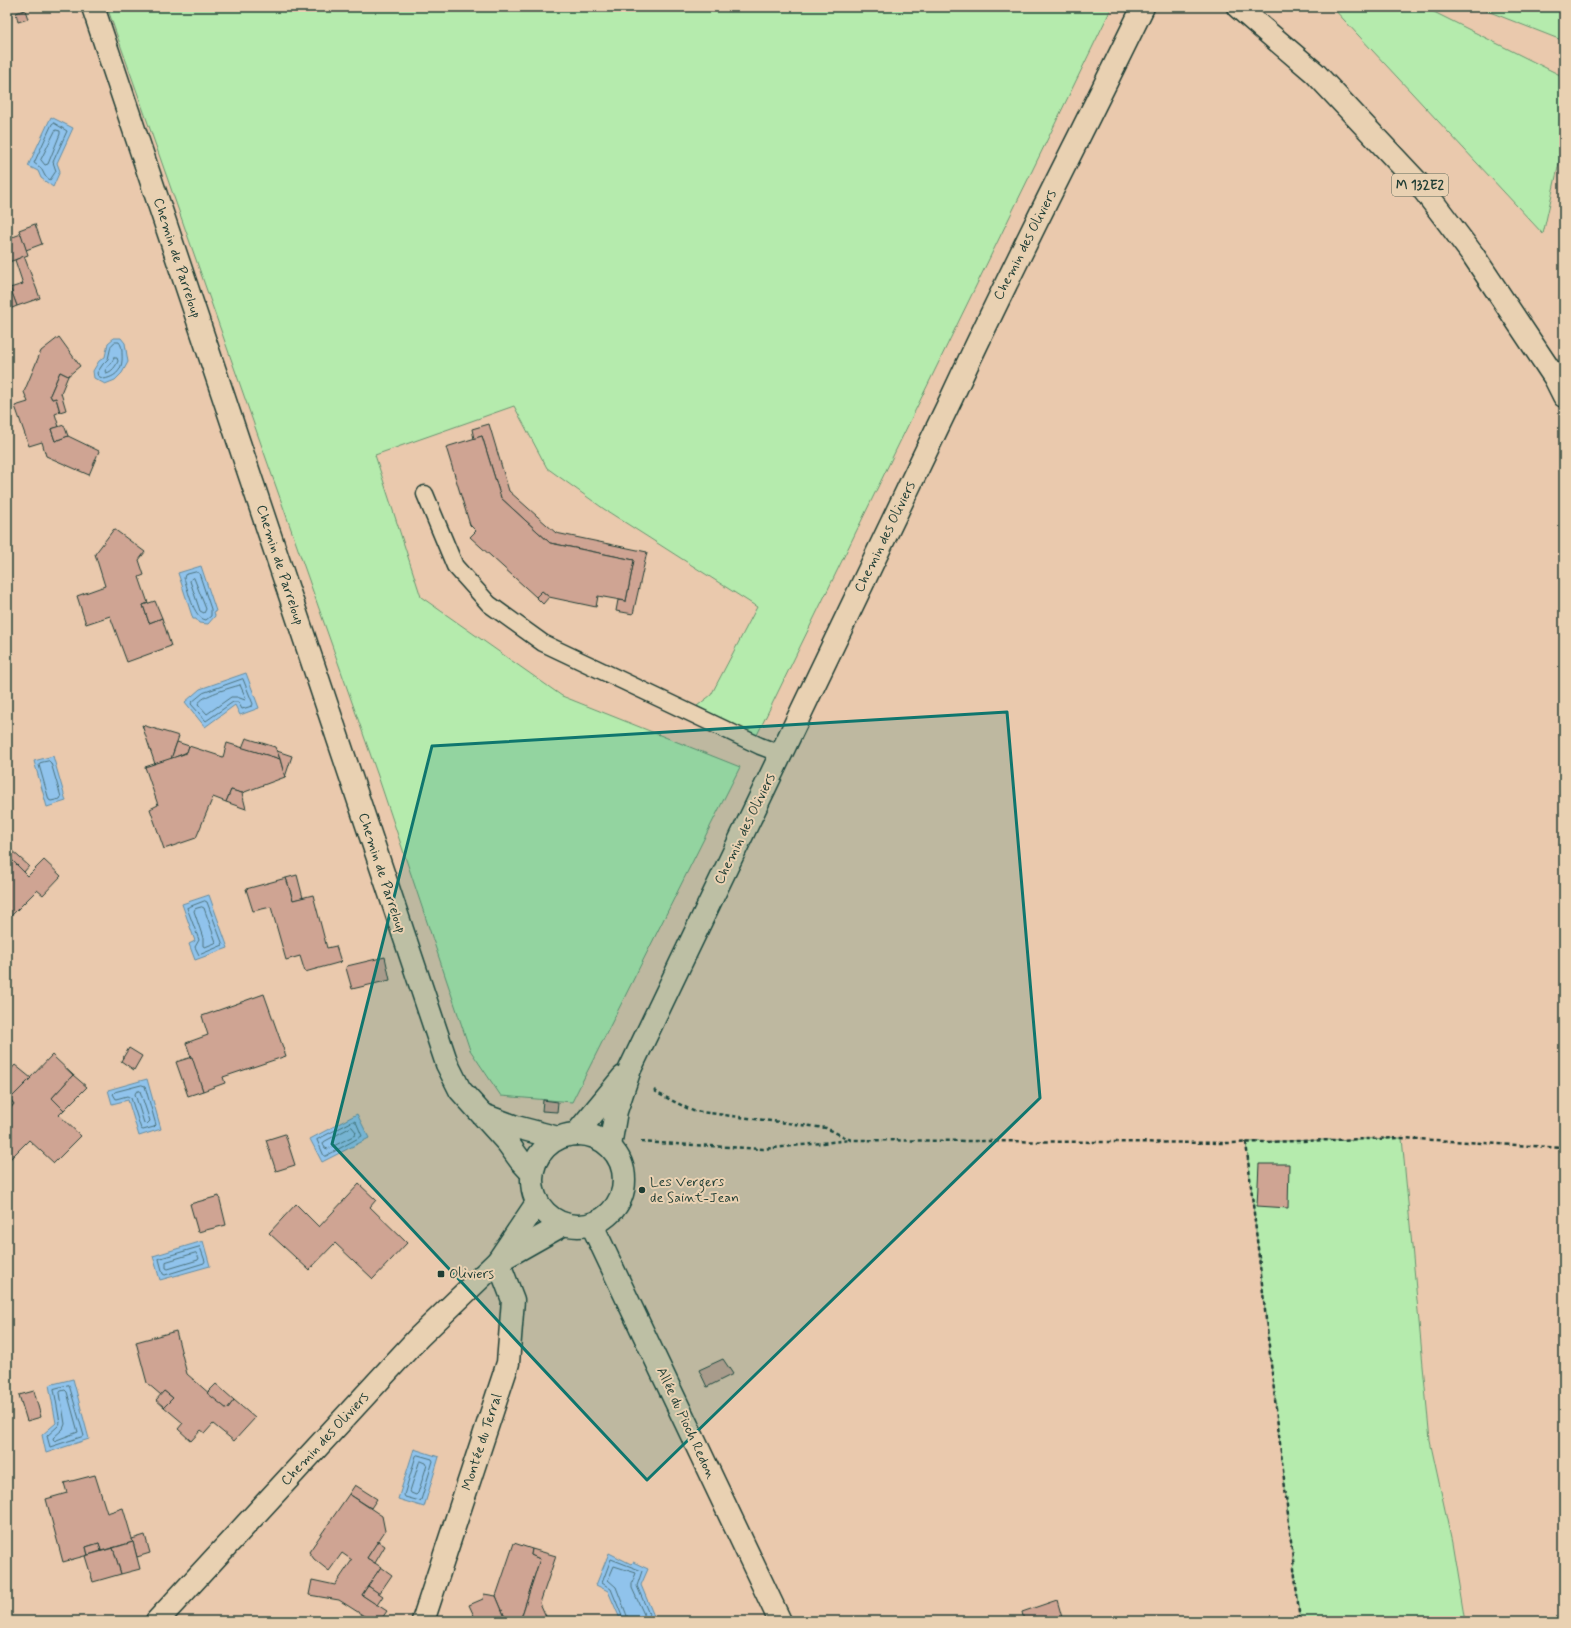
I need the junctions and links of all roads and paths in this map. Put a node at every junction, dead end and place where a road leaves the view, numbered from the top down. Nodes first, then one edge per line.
1 (93, 7) edge
2 (1143, 7) edge
3 (1238, 7) edge
4 (1564, 396) edge
5 (425, 494) dead end
6 (781, 754) junction
7 (630, 1069) junction
8 (483, 1115) junction
9 (567, 1136) junction
10 (851, 1140) junction
11 (1246, 1142) junction
12 (1564, 1148) edge
13 (613, 1150) junction
14 (532, 1173) junction
15 (537, 1203) junction
16 (564, 1224) junction
17 (592, 1224) junction
18 (498, 1261) junction
19 (157, 1621) edge
20 (423, 1621) edge
21 (780, 1621) edge
22 (1300, 1621) edge

1 - 8 street, Chemin de Parreloup
2 - 6 street, Chemin des Oliviers
3 - 4 street, M 132E2
5 - 6 lane
6 - 7 street, Chemin des Oliviers
7 - 9 street, Chemin des Oliviers
7 - 10 path
7 - 13 street, Chemin des Oliviers
8 - 9 street, Chemin de Parreloup
8 - 14 street, Chemin de Parreloup
9 - 13 street
9 - 14 street, Chemin des Oliviers
10 - 11 path
10 - 13 path
11 - 12 path
11 - 22 path
13 - 17 street, Chemin des Oliviers
14 - 15 street, Chemin des Oliviers
15 - 16 street, Chemin des Oliviers
15 - 18 street, Chemin des Oliviers
16 - 17 street, Chemin des Oliviers
16 - 18 street, Chemin des Oliviers
17 - 21 street, Allée du Pioch Redon
18 - 19 street, Chemin des Oliviers
18 - 20 street, Montée du Terral

